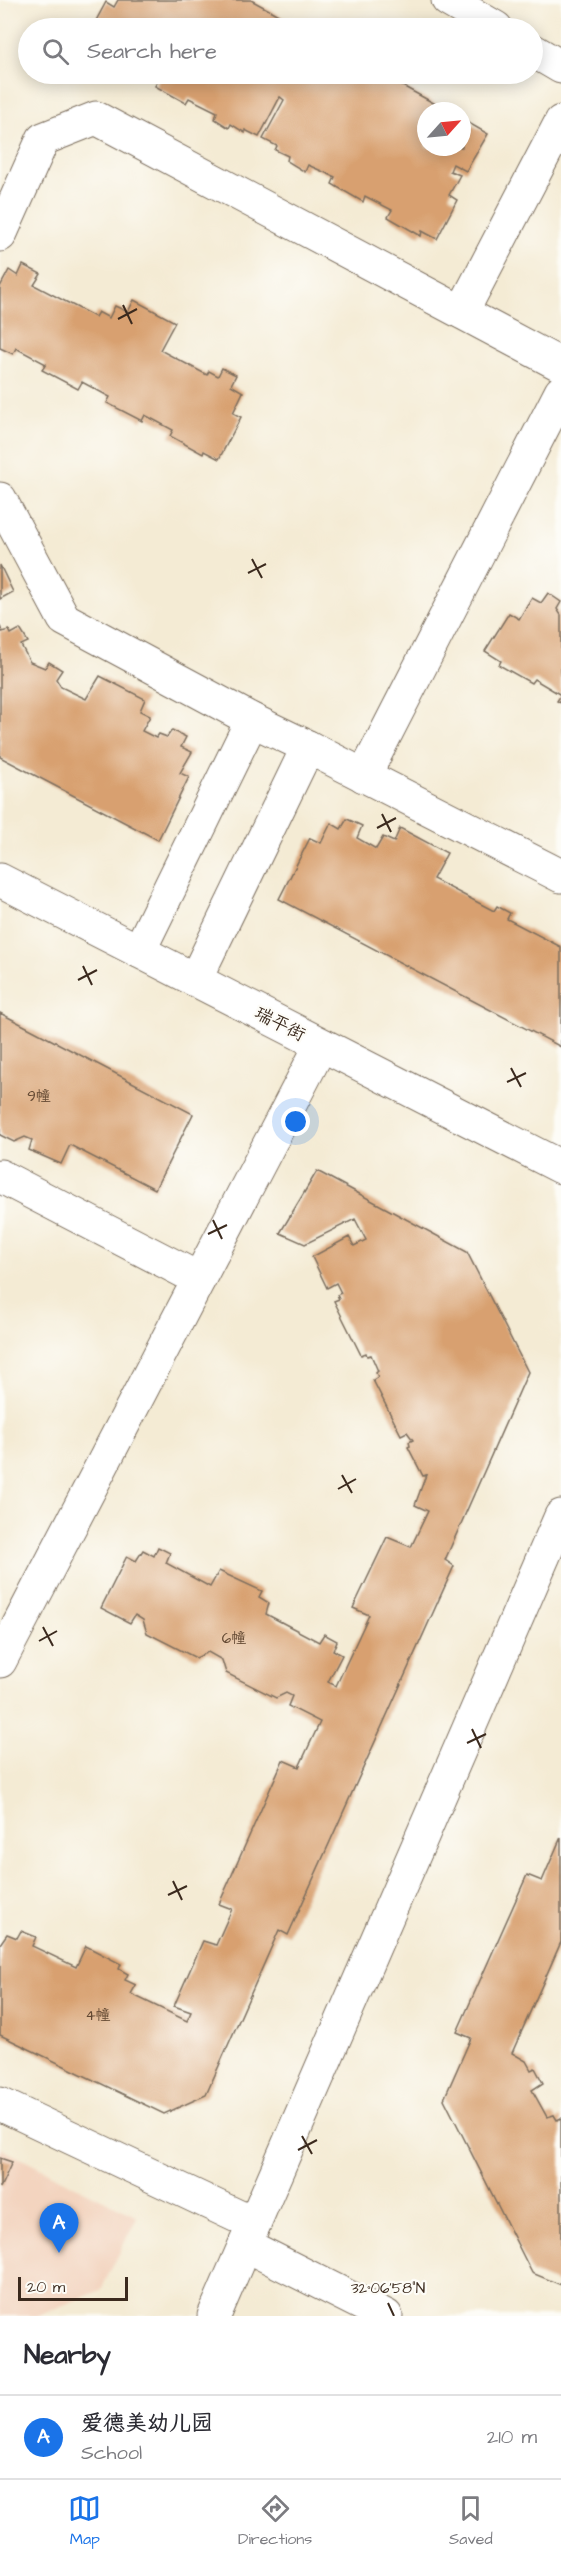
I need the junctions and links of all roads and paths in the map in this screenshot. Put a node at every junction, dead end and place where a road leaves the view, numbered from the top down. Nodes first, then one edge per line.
1 (448, 0) edge
2 (479, 18) edge
3 (543, 56) edge
4 (561, 67) edge
5 (561, 122) edge
6 (0, 235) edge
7 (462, 312) junction
8 (561, 365) edge
9 (561, 392) edge
10 (0, 499) edge
11 (252, 720) junction
12 (308, 747) junction
13 (364, 776) junction
14 (561, 876) edge
15 (0, 880) edge
16 (140, 951) junction
17 (195, 980) junction
18 (321, 1045) junction
19 (561, 1167) edge
20 (0, 1176) edge
21 (199, 1279) junction
22 (561, 1516) edge
23 (0, 1661) edge
24 (0, 2104) edge
25 (249, 2235) junction
26 (214, 2316) edge
27 (386, 2316) edge

1 - 2 street
3 - 4 street
5 - 7 street
6 - 7 street
7 - 8 street
9 - 13 street
10 - 11 street
11 - 12 street
11 - 16 street
12 - 13 street
12 - 17 street
13 - 14 street
15 - 16 street, 瑞平街
16 - 17 street, 瑞平街
17 - 18 street, 瑞平街
18 - 19 street, 瑞平街
18 - 21 street
20 - 21 street
21 - 23 street
22 - 25 street
24 - 25 street
25 - 26 street
25 - 27 street

